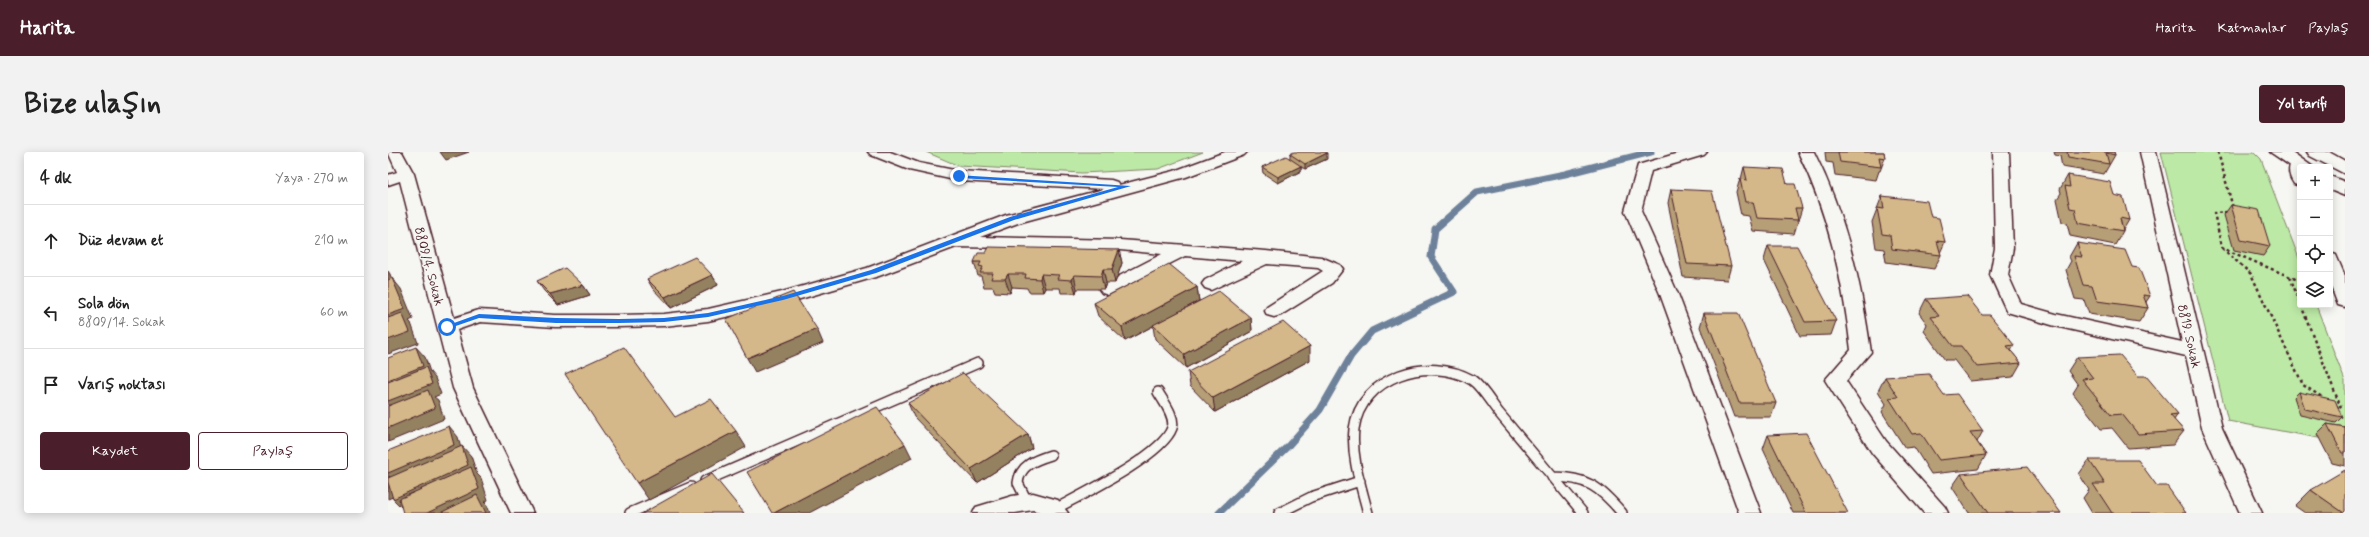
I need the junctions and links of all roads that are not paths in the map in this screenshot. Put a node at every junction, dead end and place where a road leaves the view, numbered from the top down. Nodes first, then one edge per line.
1 (394, 152) edge
2 (876, 152) edge
3 (1239, 152) edge
4 (1699, 152) edge
5 (1806, 152) edge
6 (2000, 152) edge
7 (2148, 152) edge
8 (2279, 152) edge
9 (2316, 152) edge
10 (2297, 168) edge
11 (2345, 168) edge
12 (397, 177) edge
13 (2333, 184) edge
14 (1128, 186) junction
15 (2345, 190) edge
16 (948, 242) junction
17 (1184, 250) junction
18 (1266, 257) junction
19 (2333, 267) edge
20 (1211, 284) dead end
21 (1108, 290) dead end
22 (2345, 301) edge
23 (1274, 311) dead end
24 (447, 327) junction
25 (2193, 351) junction
26 (978, 363) dead end
27 (1158, 392) dead end
28 (1051, 455) dead end
29 (1552, 477) junction
30 (1360, 481) junction
31 (1027, 501) junction
32 (1056, 511) edge
33 (522, 513) edge
34 (630, 513) edge
35 (984, 513) edge
36 (1278, 513) edge
37 (1368, 513) edge
38 (1583, 513) edge
39 (1622, 513) edge
40 (1750, 513) edge
41 (1937, 513) edge
42 (2251, 513) edge

1 - 12 street, 8809/4. Sokak
2 - 14 street
3 - 14 street
4 - 40 street
5 - 41 street
6 - 25 street
7 - 25 street, 8819. Sokak
8 - 10 street
9 - 11 street
12 - 24 street, 8809/4. Sokak
13 - 15 street
14 - 16 street
16 - 17 street
16 - 24 street
17 - 18 street
17 - 21 street
18 - 20 street
18 - 23 street
19 - 22 street
24 - 33 street, 8809/4. Sokak
25 - 42 street, 8819. Sokak
26 - 34 lane
27 - 32 lane
28 - 31 lane
29 - 30 lane
29 - 38 lane
29 - 39 lane
30 - 36 lane
30 - 37 lane
31 - 32 street
31 - 35 street

